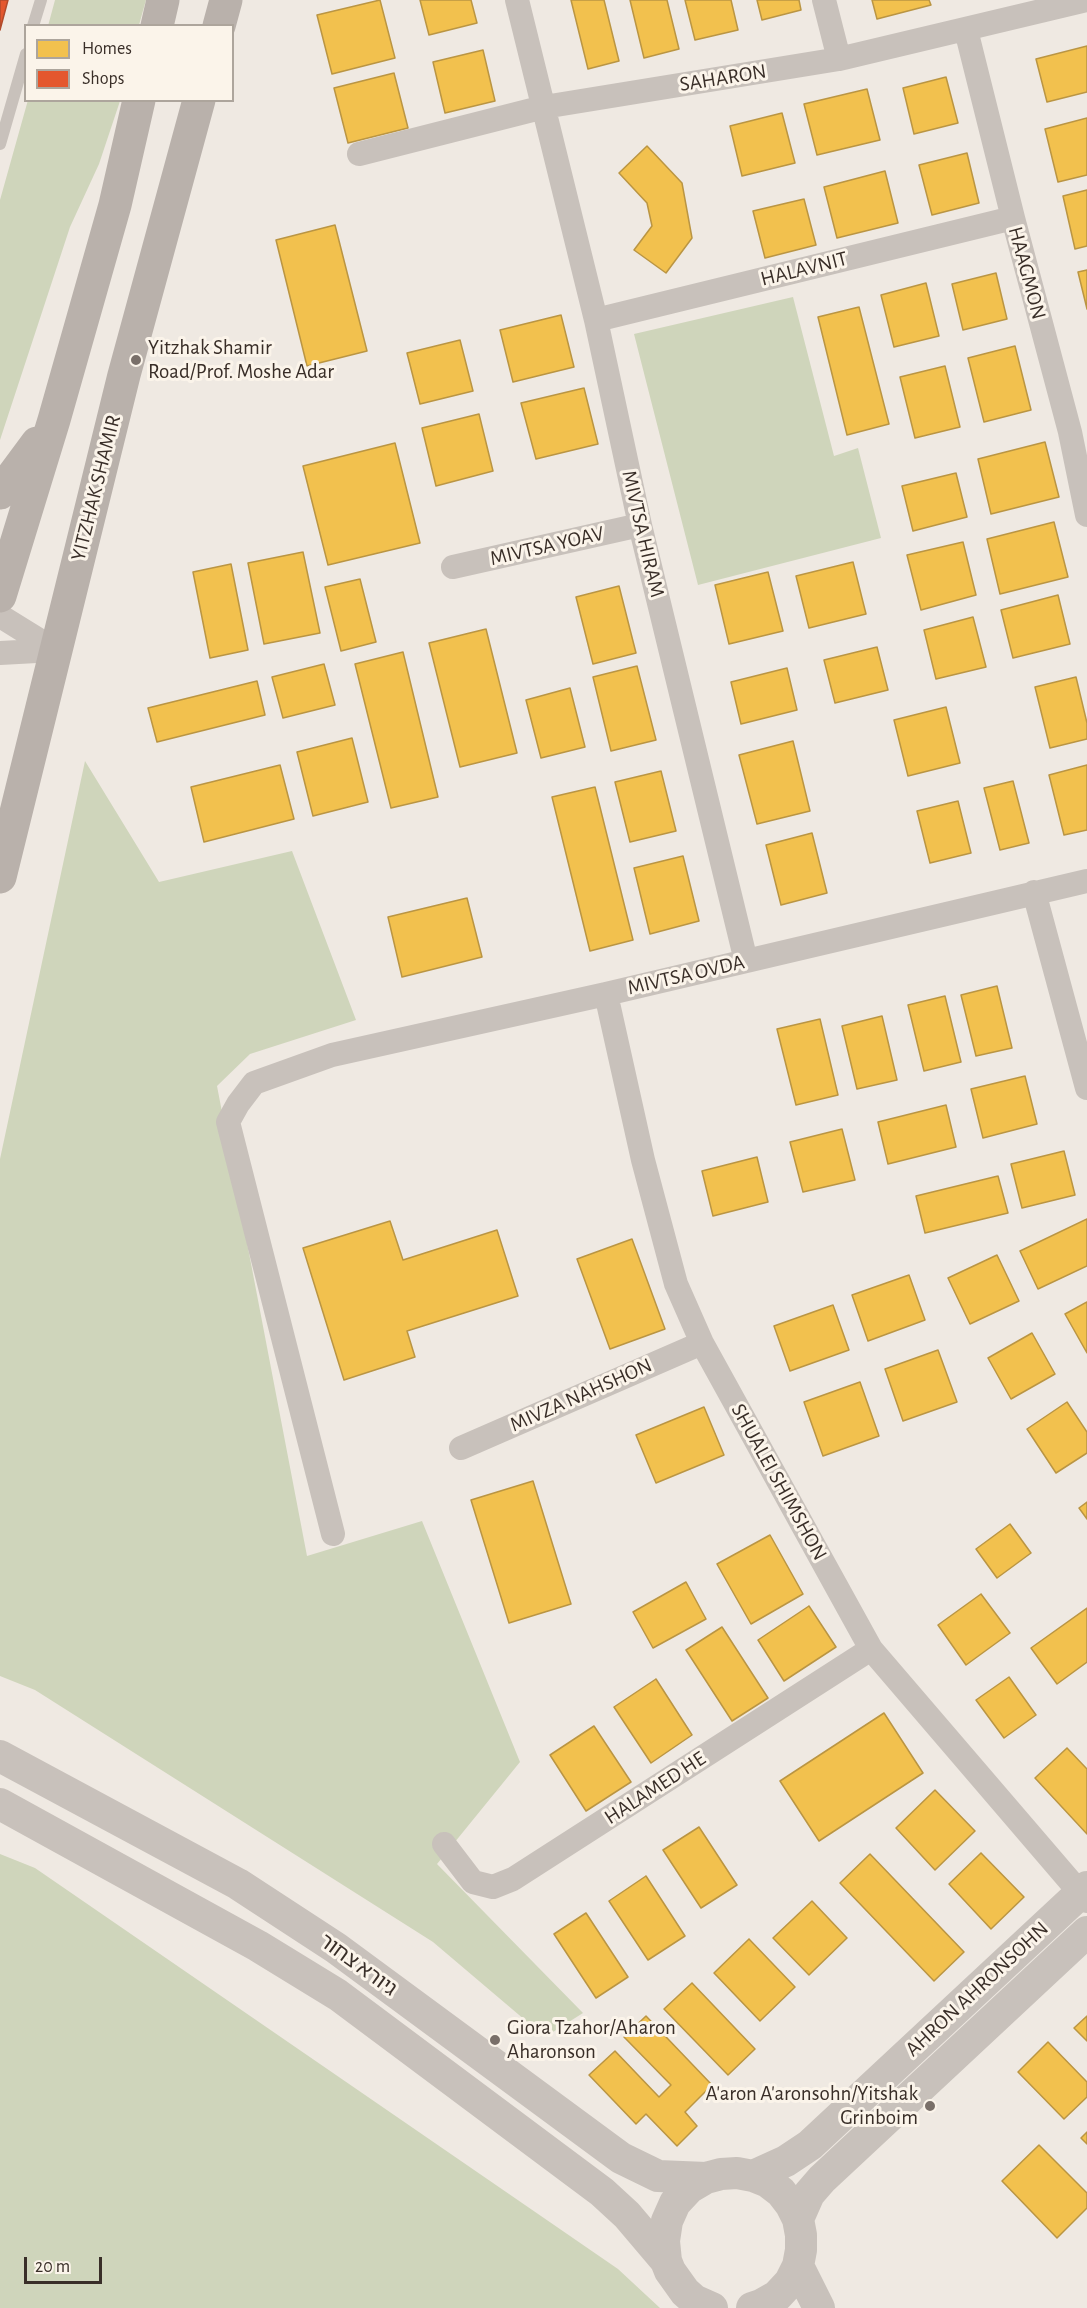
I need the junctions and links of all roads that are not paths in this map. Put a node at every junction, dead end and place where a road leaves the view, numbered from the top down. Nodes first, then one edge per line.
1 (41, 0) edge
2 (163, 0) edge
3 (226, 0) edge
4 (517, 0) edge
5 (824, 0) edge
6 (1087, 0) edge
7 (34, 24) edge
8 (157, 24) edge
9 (220, 24) edge
10 (966, 30) junction
11 (839, 59) junction
12 (24, 61) edge
13 (139, 102) edge
14 (198, 102) edge
15 (544, 107) junction
16 (0, 144) edge
17 (359, 154) dead end
18 (1013, 218) junction
19 (596, 320) junction
20 (54, 420) junction
21 (1079, 430) edge
22 (0, 493) edge
23 (1087, 515) edge
24 (640, 525) junction
25 (453, 567) dead end
26 (0, 596) edge
27 (0, 615) edge
28 (55, 650) junction
29 (0, 653) edge
30 (0, 877) edge
31 (1087, 881) edge
32 (1034, 892) junction
33 (746, 961) junction
34 (606, 994) junction
35 (1087, 1088) edge
36 (702, 1343) junction
37 (461, 1448) dead end
38 (333, 1534) dead end
39 (872, 1649) junction
40 (0, 1756) edge
41 (0, 1804) edge
42 (444, 1844) dead end
43 (1085, 1893) edge
44 (1087, 1932) edge
45 (753, 2176) junction
46 (706, 2178) junction
47 (798, 2219) junction
48 (666, 2261) junction
49 (798, 2266) junction
50 (712, 2308) edge
51 (752, 2308) edge
52 (819, 2308) edge

1 - 7 lane
2 - 8 main road
3 - 9 main road
4 - 15 street, MIVTSA HIRAM
5 - 11 street
6 - 10 street, SAHARON
10 - 11 street, SAHARON
10 - 18 street, HAAGMON
11 - 15 street, SAHARON
12 - 16 lane
13 - 20 main road
14 - 28 main road, YITZHAK SHAMIR
15 - 17 street, SAHARON
15 - 19 street, MIVTSA HIRAM
18 - 19 street, HALAVNIT
18 - 21 street, HAAGMON
19 - 24 street, MIVTSA HIRAM
20 - 22 main road
20 - 26 main road
21 - 23 street, HAAGMON
24 - 25 street, MIVTSA YOAV
24 - 33 street, MIVTSA HIRAM
27 - 28 street
28 - 29 street
28 - 30 main road, YITZHAK SHAMIR
31 - 32 street, MIVTSA OVDA
32 - 33 street, MIVTSA OVDA
32 - 35 street
33 - 34 street, MIVTSA OVDA
34 - 36 street, SHUALEI SHIMSHON
34 - 38 street, MIVTSA OVDA
36 - 37 street, MIVZA NAHSHON
36 - 39 street, SHUALEI SHIMSHON
39 - 42 street, HALAMED HE
39 - 43 street, SHUALEI SHIMSHON
40 - 46 street, גיורא צחור
41 - 48 street, גיורא צחור
43 - 45 street, AHRON AHRONSOHN
44 - 47 street, AHRON AHRONSOHN
45 - 46 street
45 - 47 street
46 - 48 street
47 - 49 street
48 - 50 street, גיורא צחור
49 - 51 street
49 - 52 street

